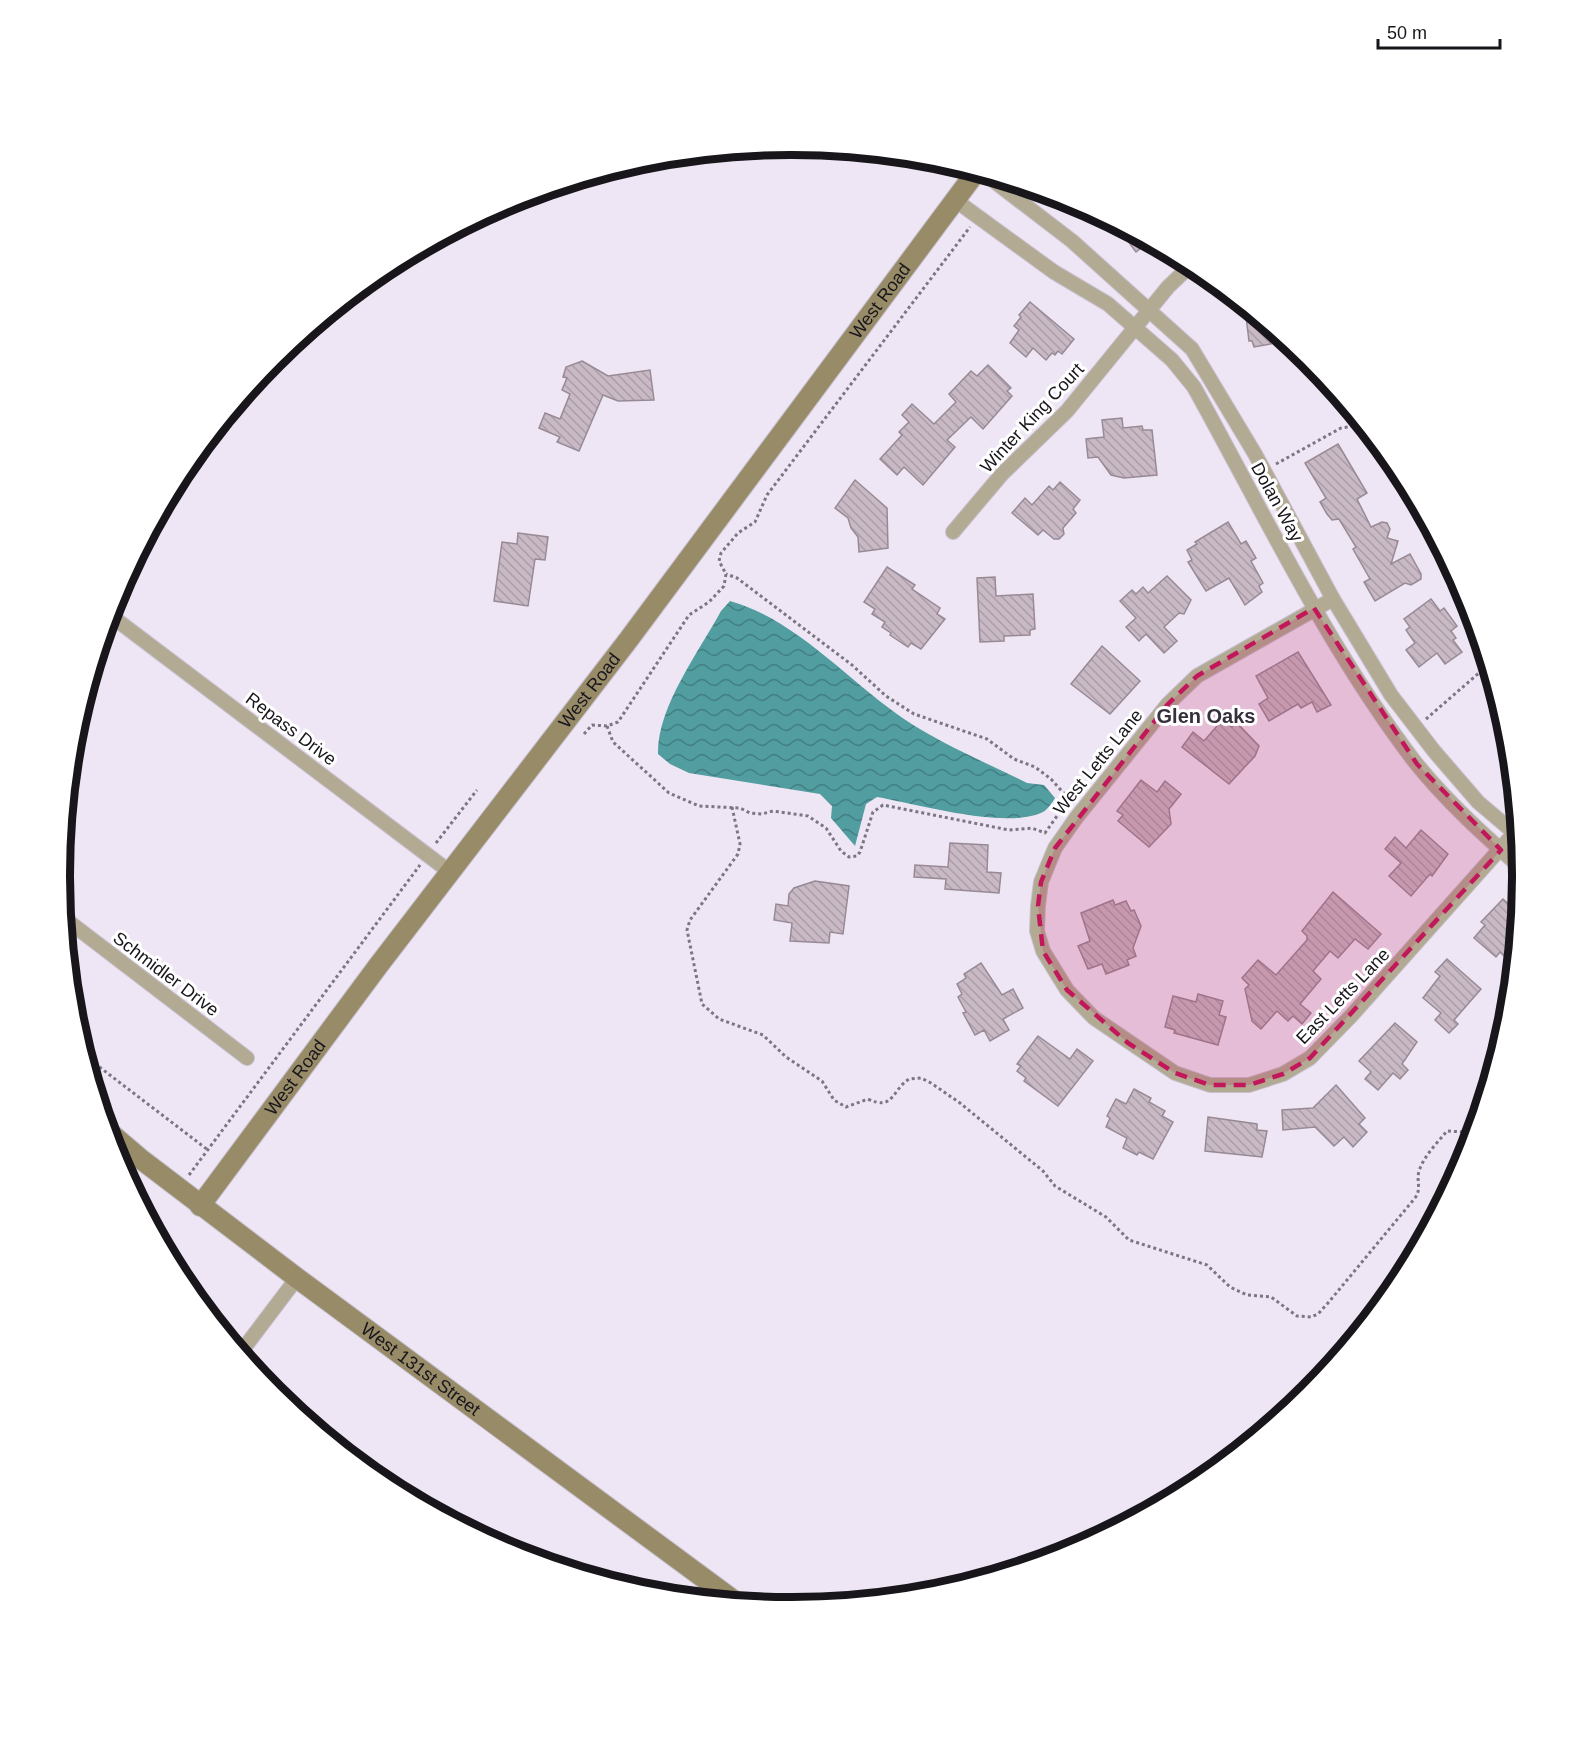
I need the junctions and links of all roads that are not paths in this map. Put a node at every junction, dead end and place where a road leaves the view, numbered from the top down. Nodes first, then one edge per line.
1 (971, 179) edge
2 (1003, 188) edge
3 (955, 200) junction
4 (1183, 272) edge
5 (1149, 310) junction
6 (1135, 327) junction
7 (953, 532) dead end
8 (1333, 599) junction
9 (1314, 608) junction
10 (117, 621) edge
11 (1510, 827) edge
12 (1510, 840) edge
13 (1501, 850) junction
14 (1511, 859) edge
15 (450, 872) junction
16 (72, 924) edge
17 (1094, 1018) joint
18 (247, 1058) dead end
19 (121, 1142) edge
20 (200, 1206) junction
21 (297, 1278) junction
22 (246, 1347) edge
23 (724, 1593) edge

1 - 3 street, West Road
2 - 5 street, Dolan Way
3 - 6 street, Dolan Way
3 - 15 street, West Road
4 - 5 street, Winter King Court
5 - 6 street, Winter King Court
5 - 8 street, Dolan Way
6 - 7 street, Winter King Court
6 - 9 street, Dolan Way
8 - 9 street, West Letts Lane
8 - 11 street, Dolan Way
9 - 13 street, Dolan Way
9 - 17 street, West Letts Lane
10 - 15 street, Repass Drive
12 - 13 street, East Letts Lane
13 - 14 street, Dolan Way
13 - 17 street, East Letts Lane
15 - 20 street, West Road
16 - 18 street, Schmidler Drive
19 - 20 street, West 131st Street
20 - 21 street, West 131st Street
21 - 22 street
21 - 23 street, West 131st Street

